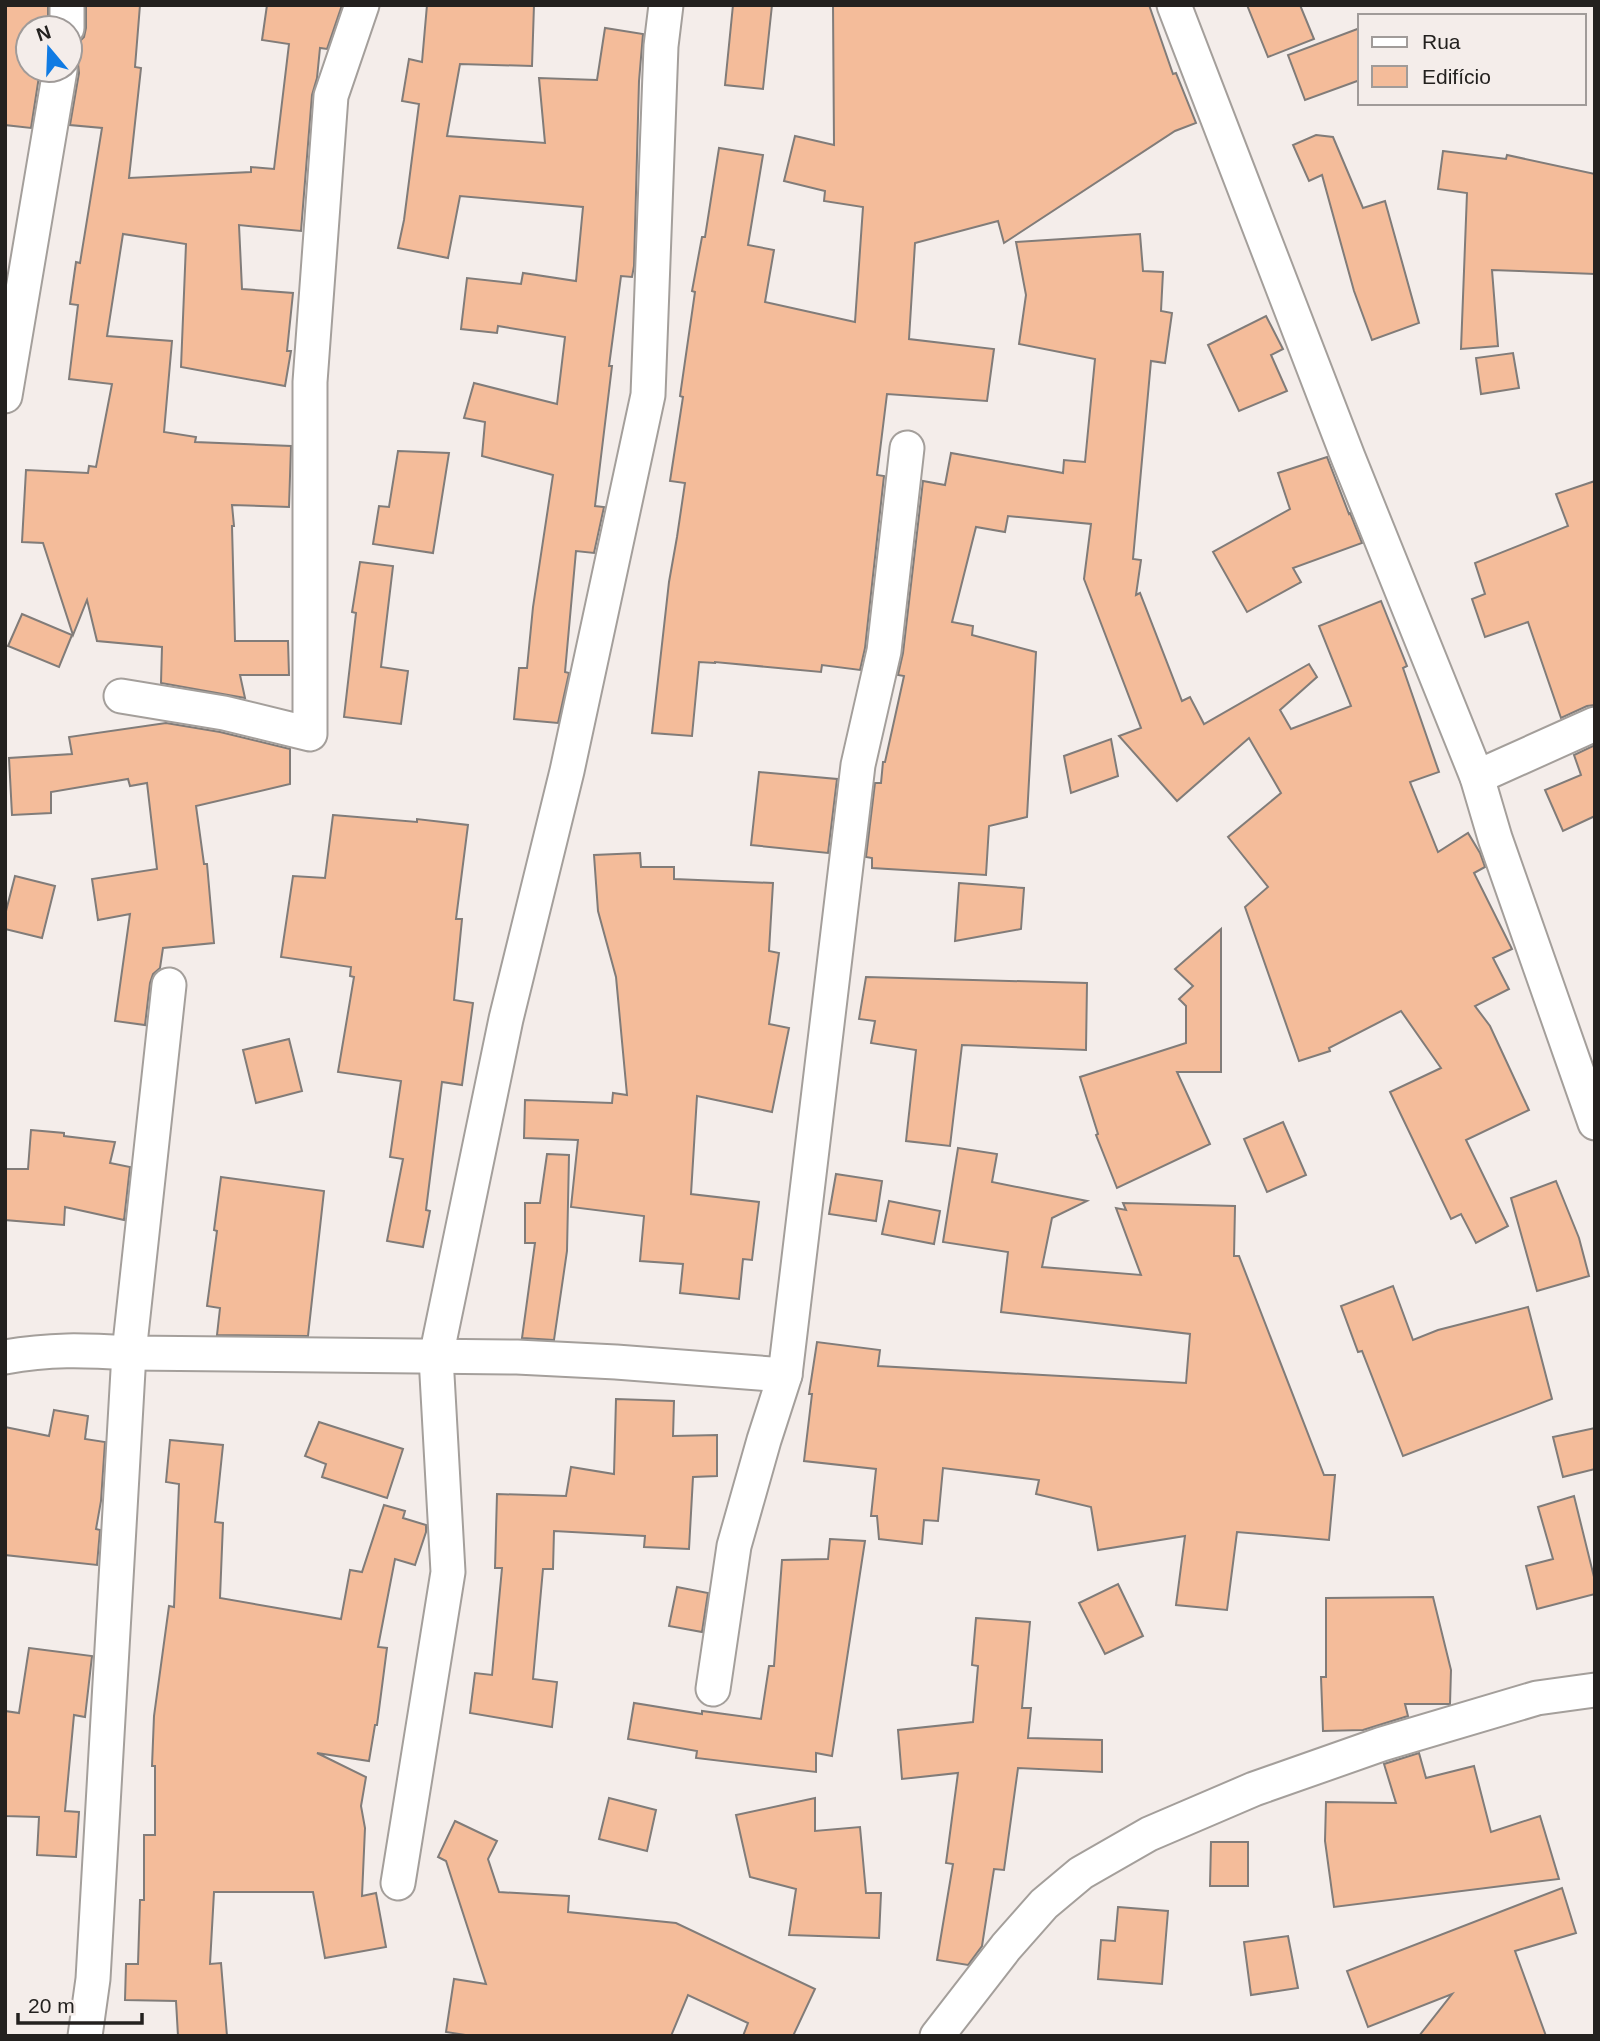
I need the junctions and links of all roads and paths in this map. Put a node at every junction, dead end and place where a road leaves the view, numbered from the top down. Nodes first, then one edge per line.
1 (362, 5) edge
2 (666, 5) edge
3 (1174, 5) edge
4 (58, 84) edge
5 (5, 396) edge
6 (907, 448) dead end
7 (121, 696) dead end
8 (1595, 723) edge
9 (1476, 777) junction
10 (169, 985) dead end
11 (1595, 1123) edge
12 (129, 1353) junction
13 (5, 1357) edge
14 (436, 1357) junction
15 (785, 1375) junction
16 (713, 1689) dead end
17 (1595, 1690) edge
18 (398, 1882) dead end
19 (85, 2036) edge
20 (937, 2036) edge

1 - 7 street
2 - 14 street
3 - 9 street
4 - 5 street
6 - 15 street
8 - 9 street
9 - 11 street
10 - 12 street
12 - 13 street
12 - 14 street
12 - 19 street
14 - 15 street
14 - 18 street
15 - 16 street
17 - 20 street

